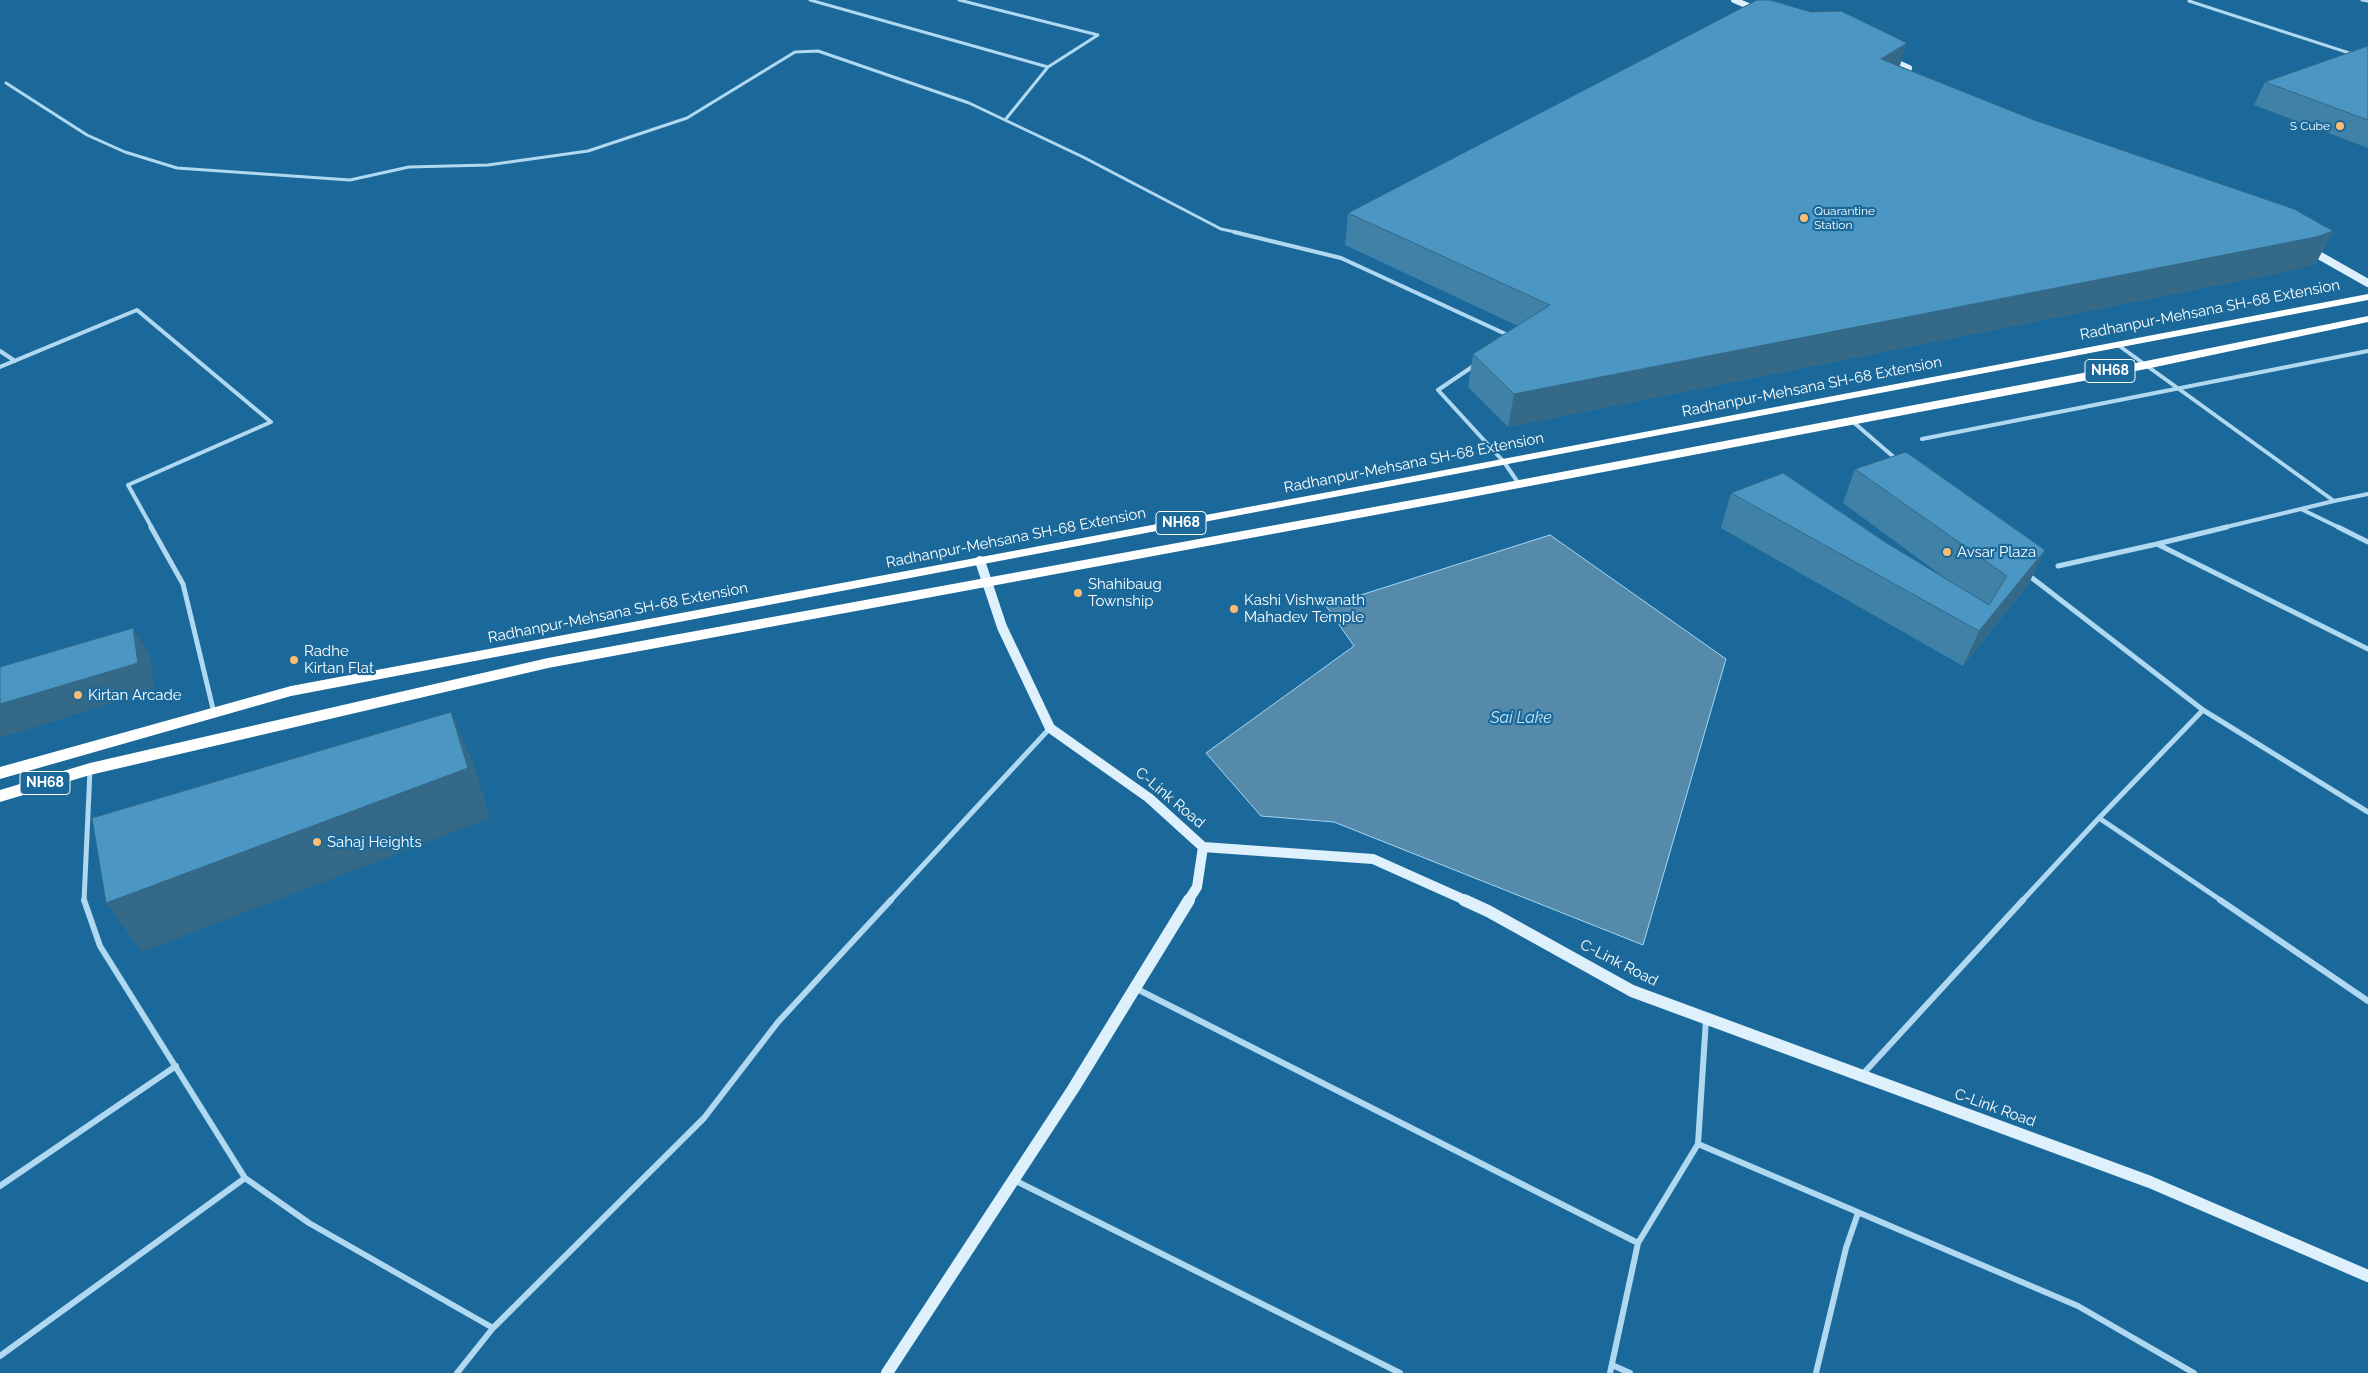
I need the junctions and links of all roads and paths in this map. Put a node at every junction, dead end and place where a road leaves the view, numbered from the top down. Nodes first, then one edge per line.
1 (810, 0) edge
2 (959, 0) edge
3 (1734, 0) edge
4 (2191, 0) edge
5 (2362, 0) edge
6 (2368, 2) edge
7 (1769, 15) edge
8 (1883, 57) edge
9 (2368, 59) edge
10 (1048, 67) junction
11 (6, 84) dead end
12 (1906, 94) edge
13 (1005, 120) junction
14 (2300, 246) edge
15 (2368, 284) edge
16 (2368, 297) edge
17 (2368, 319) edge
18 (1507, 340) edge
19 (2118, 344) junction
20 (0, 351) edge
21 (2368, 351) edge
22 (15, 361) junction
23 (1479, 363) edge
24 (2146, 365) junction
25 (0, 368) edge
26 (2177, 387) junction
27 (1852, 420) junction
28 (1922, 439) dead end
29 (1504, 462) junction
30 (1902, 465) edge
31 (1519, 484) junction
32 (2368, 494) edge
33 (2334, 501) junction
34 (2301, 509) junction
35 (2368, 542) edge
36 (2157, 544) junction
37 (980, 561) junction
38 (2058, 566) dead end
39 (2018, 567) edge
40 (987, 582) junction
41 (2368, 648) edge
42 (2203, 710) junction
43 (214, 712) junction
44 (1050, 728) junction
45 (90, 769) junction
46 (0, 773) edge
47 (0, 796) edge
48 (2368, 812) edge
49 (2098, 818) junction
50 (1203, 847) junction
51 (1135, 988) junction
52 (2366, 998) edge
53 (1706, 1018) junction
54 (176, 1066) junction
55 (1861, 1076) junction
56 (1698, 1144) junction
57 (245, 1178) junction
58 (1014, 1180) junction
59 (0, 1186) edge
60 (1858, 1213) junction
61 (1638, 1243) junction
62 (2368, 1276) edge
63 (493, 1328) junction
64 (0, 1356) edge
65 (1612, 1365) junction
66 (457, 1373) edge
67 (887, 1373) edge
68 (1400, 1373) edge
69 (1610, 1373) edge
70 (1630, 1373) edge
71 (1816, 1373) edge
72 (2194, 1373) edge

1 - 10 street
2 - 10 street
3 - 7 street
4 - 9 street
5 - 6 street
8 - 12 street
10 - 13 street
11 - 13 street
13 - 18 street
14 - 15 street
16 - 19 highway, Radhanpur-Mehsana SH-68 Extension / NH68
17 - 24 highway, NH68
19 - 24 street
19 - 29 highway, Radhanpur-Mehsana SH-68 Extension / NH68
20 - 22 street
21 - 26 street
22 - 25 street
22 - 43 street
23 - 29 street
24 - 26 street
24 - 27 highway, NH68
26 - 28 street
26 - 33 street
27 - 30 street
27 - 31 highway, NH68
29 - 31 street
29 - 37 highway, Radhanpur-Mehsana SH-68 Extension / NH68
31 - 40 highway, NH68
32 - 33 street
33 - 34 street
34 - 35 street
34 - 36 street
36 - 38 street
36 - 41 street
37 - 40 street, C-Link Road
37 - 43 highway, Radhanpur-Mehsana SH-68 Extension / NH68
39 - 42 street
40 - 44 street, C-Link Road
40 - 45 highway, NH68
42 - 48 street
42 - 49 street
43 - 46 highway, Radhanpur-Mehsana SH-68 Extension / NH68
44 - 50 street, C-Link Road
44 - 63 street
45 - 47 highway, NH68
45 - 54 street
49 - 52 street
49 - 55 street
50 - 51 street
50 - 53 street, C-Link Road
51 - 58 street
51 - 61 street
53 - 55 street, C-Link Road
53 - 56 street
54 - 57 street
54 - 59 street
55 - 62 street, C-Link Road
56 - 60 street
56 - 61 street
57 - 63 street
57 - 64 street
58 - 67 street
58 - 68 street
60 - 71 street
60 - 72 street
61 - 65 street
63 - 66 street
65 - 69 street
65 - 70 street

